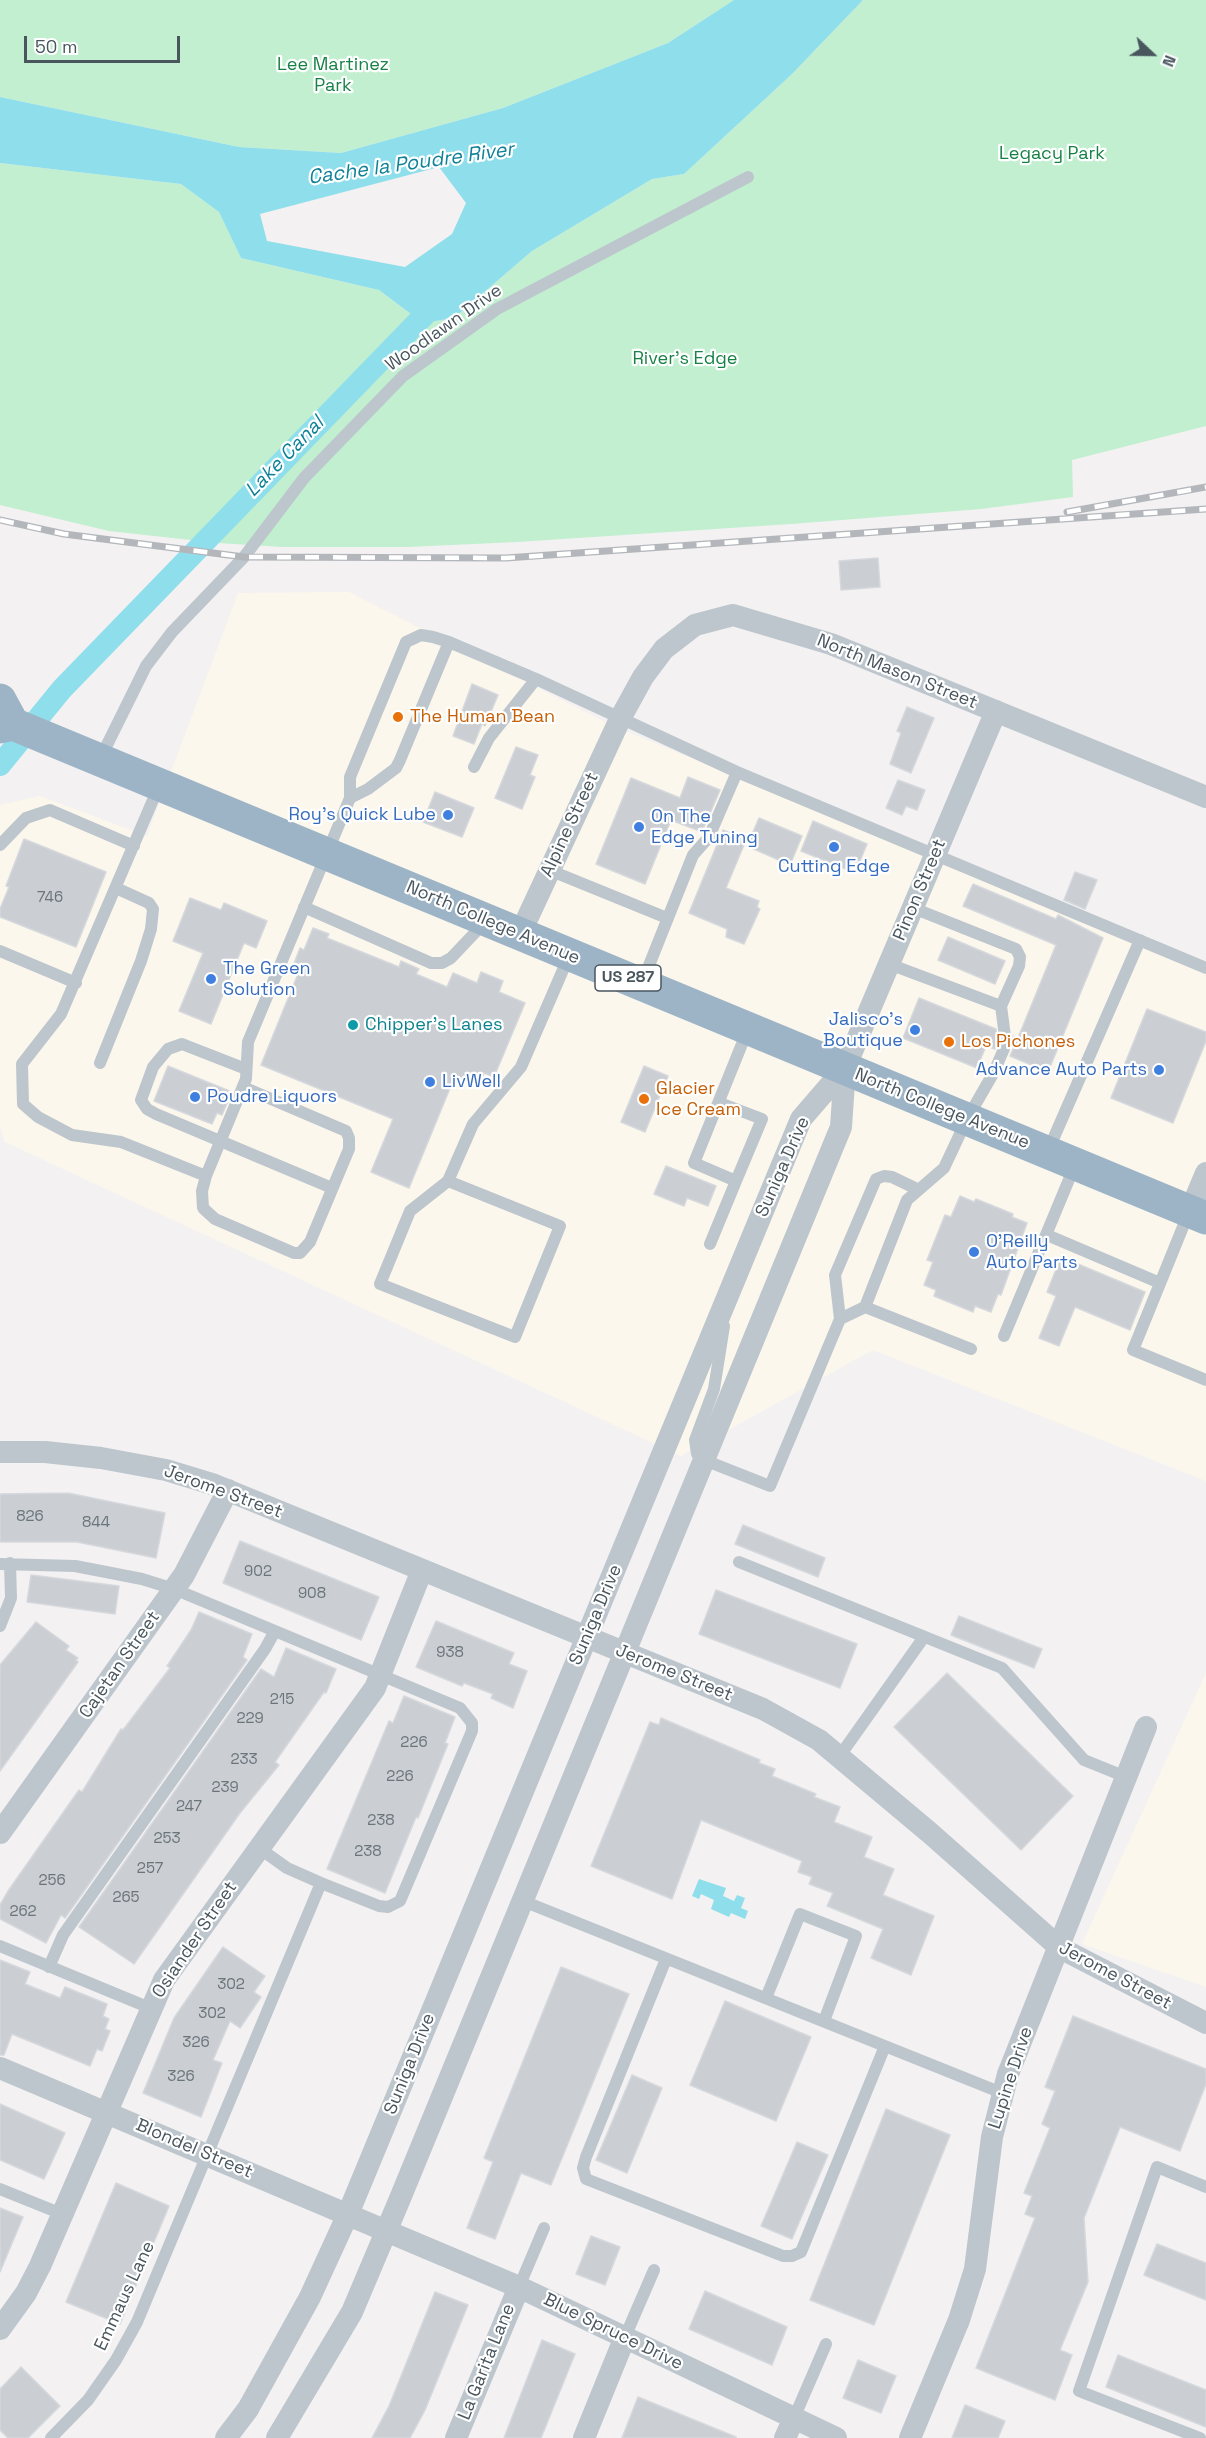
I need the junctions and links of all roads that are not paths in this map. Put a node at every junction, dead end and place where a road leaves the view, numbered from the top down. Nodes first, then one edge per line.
1 (748, 177) dead end
2 (449, 642) junction
3 (536, 679) junction
4 (996, 711) junction
5 (4, 717) edge
6 (621, 717) junction
7 (100, 760) junction
8 (474, 767) dead end
9 (737, 772) junction
10 (160, 785) junction
11 (1206, 797) edge
12 (350, 798) junction
13 (0, 845) edge
14 (134, 846) junction
15 (327, 854) junction
16 (935, 854) junction
17 (549, 870) junction
18 (116, 888) junction
19 (304, 907) junction
20 (913, 908) junction
21 (667, 918) junction
22 (487, 920) junction
23 (520, 934) junction
24 (1140, 940) junction
25 (0, 951) edge
26 (570, 955) junction
27 (889, 964) junction
28 (1206, 968) edge
29 (76, 983) junction
30 (641, 984) junction
31 (1001, 1006) junction
32 (748, 1027) junction
33 (100, 1063) dead end
34 (845, 1068) junction
35 (246, 1069) junction
36 (243, 1087) junction
37 (720, 1103) junction
38 (967, 1119) junction
39 (220, 1140) junction
40 (1062, 1158) junction
41 (1206, 1173) edge
42 (206, 1176) junction
43 (448, 1181) junction
44 (736, 1181) junction
45 (332, 1188) junction
46 (917, 1189) junction
47 (1198, 1214) edge
48 (1047, 1235) junction
49 (710, 1244) dead end
50 (1160, 1283) junction
51 (728, 1295) junction
52 (865, 1307) junction
53 (840, 1319) junction
54 (1004, 1336) dead end
55 (971, 1349) dead end
56 (1206, 1380) edge
57 (0, 1452) edge
58 (704, 1460) junction
59 (228, 1490) junction
60 (739, 1562) dead end
61 (5, 1564) edge
62 (422, 1570) junction
63 (174, 1589) junction
64 (0, 1626) edge
65 (275, 1631) junction
66 (587, 1637) junction
67 (924, 1637) junction
68 (625, 1653) junction
69 (381, 1675) junction
70 (1146, 1727) dead end
71 (839, 1757) junction
72 (1126, 1777) junction
73 (0, 1833) edge
74 (259, 1848) junction
75 (321, 1883) junction
76 (523, 1901) junction
77 (0, 1946) edge
78 (1060, 1948) junction
79 (666, 1959) junction
80 (49, 1967) junction
81 (766, 1998) junction
82 (150, 2008) junction
83 (824, 2021) junction
84 (1206, 2023) edge
85 (885, 2046) junction
86 (0, 2068) edge
87 (1002, 2093) junction
88 (105, 2113) junction
89 (208, 2155) junction
90 (1206, 2187) edge
91 (0, 2189) edge
92 (62, 2214) junction
93 (348, 2214) junction
94 (544, 2228) dead end
95 (387, 2230) junction
96 (654, 2270) dead end
97 (519, 2287) junction
98 (0, 2329) edge
99 (625, 2337) junction
100 (826, 2344) dead end
101 (789, 2428) edge
102 (51, 2438) edge
103 (226, 2438) edge
104 (277, 2438) edge
105 (456, 2438) edge
106 (584, 2438) edge
107 (836, 2438) edge
108 (910, 2438) edge
109 (1200, 2438) edge

1 - 7 lane, Woodlawn Drive
2 - 3 lane
2 - 12 lane
2 - 12 lane
3 - 6 lane
3 - 8 lane
4 - 6 street, North Mason Street
4 - 11 street, North Mason Street
4 - 16 street, Pinon Street
5 - 7 highway, North College Avenue / US 287
6 - 9 lane
6 - 17 street, Alpine Street
7 - 10 highway, North College Avenue / US 287
9 - 16 lane
9 - 21 lane
10 - 14 lane
10 - 15 highway, North College Avenue / US 287
12 - 15 lane
13 - 14 lane
14 - 18 lane
15 - 19 lane
15 - 22 highway, North College Avenue / US 287
16 - 20 street, Pinon Street
16 - 24 lane
17 - 21 lane
17 - 23 street, Alpine Street
18 - 29 lane
18 - 33 lane
19 - 22 lane
19 - 35 lane
20 - 27 street, Pinon Street
20 - 31 lane
21 - 30 lane
22 - 23 highway, North College Avenue / US 287
23 - 26 highway, North College Avenue / US 287
24 - 28 lane
24 - 40 lane
25 - 29 lane
26 - 30 highway, North College Avenue / US 287
26 - 43 lane
27 - 31 lane
27 - 34 street, Pinon Street
29 - 42 lane
30 - 32 highway, North College Avenue / US 287
31 - 38 lane
32 - 34 highway, North College Avenue / US 287
32 - 37 lane
34 - 38 highway, North College Avenue / US 287
34 - 51 street, Suniga Drive
34 - 58 street, Suniga Drive
35 - 36 lane
35 - 39 lane
36 - 39 lane
36 - 45 lane
37 - 44 lane
37 - 44 lane
38 - 40 highway, North College Avenue / US 287
38 - 46 lane
39 - 42 lane
39 - 45 lane
40 - 47 highway, North College Avenue / US 287
40 - 48 lane
41 - 47 street
42 - 45 lane
43 - 43 lane
44 - 49 lane
46 - 52 lane
46 - 53 lane
47 - 50 lane
48 - 50 lane
48 - 54 lane
50 - 56 lane
51 - 58 lane
51 - 66 street, Suniga Drive
52 - 53 lane
52 - 55 lane
53 - 58 lane
57 - 59 street, Jerome Street
58 - 68 street, Suniga Drive
59 - 62 street, Jerome Street
59 - 63 street, Cajetan Street
60 - 67 lane
61 - 63 lane
61 - 64 lane
62 - 66 street, Jerome Street
62 - 69 street, Osiander Street
63 - 65 lane
63 - 73 street, Cajetan Street
65 - 69 lane
65 - 80 lane
66 - 68 street, Jerome Street
66 - 93 street, Suniga Drive
67 - 71 lane
67 - 72 lane
68 - 71 street, Jerome Street
68 - 76 street, Suniga Drive
69 - 74 street, Osiander Street
69 - 75 lane
70 - 72 street, Lupine Drive
71 - 78 street, Jerome Street
72 - 78 street, Lupine Drive
74 - 75 lane
74 - 82 street, Osiander Street
75 - 89 lane, Emmaus Lane
76 - 79 lane
76 - 95 street, Suniga Drive
77 - 80 lane
78 - 84 street, Jerome Street
78 - 87 street, Lupine Drive
79 - 81 lane
79 - 85 lane
80 - 82 lane
81 - 83 lane
81 - 83 lane
82 - 88 street, Osiander Street
83 - 85 lane
85 - 87 lane
86 - 88 street, Blondel Street
87 - 108 street, Lupine Drive
88 - 89 street, Blondel Street
88 - 92 street, Osiander Street
89 - 93 street, Blondel Street
89 - 102 lane, Emmaus Lane
90 - 109 lane
91 - 92 lane
92 - 98 street, Osiander Street
93 - 95 street, Blondel Street
93 - 103 street, Suniga Drive
94 - 97 lane
95 - 97 street, Blue Spruce Drive
95 - 104 street, Suniga Drive
96 - 99 lane
97 - 99 street, Blue Spruce Drive
97 - 105 street, La Garita Lane
99 - 101 street, Blue Spruce Drive
99 - 106 street
100 - 101 lane
101 - 107 street, Blue Spruce Drive

